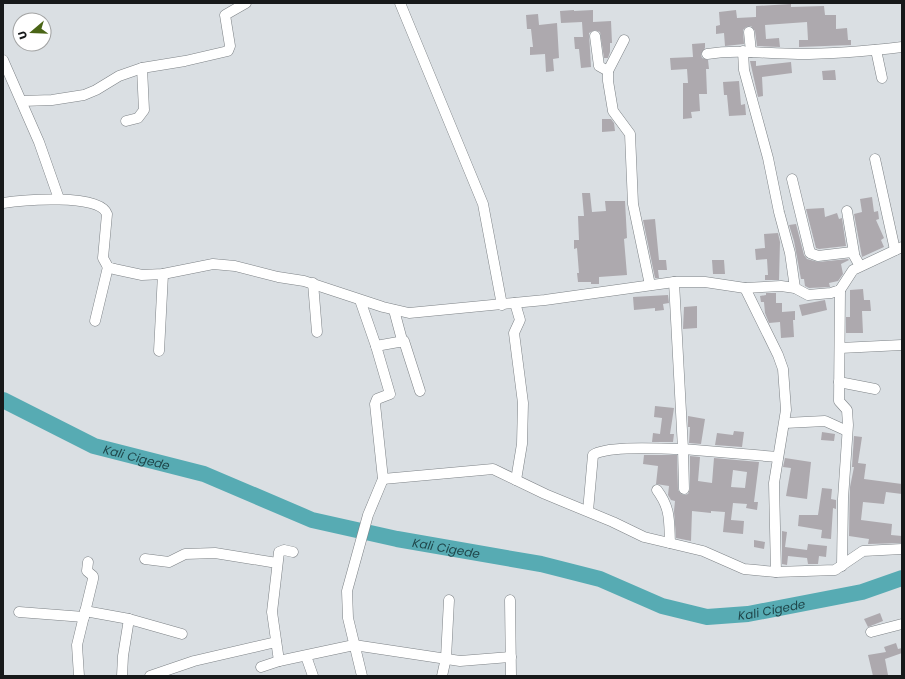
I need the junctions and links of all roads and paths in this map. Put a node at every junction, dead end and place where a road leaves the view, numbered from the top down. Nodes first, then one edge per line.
1 (246, 3) edge
2 (400, 3) edge
3 (749, 32) dead end
4 (595, 36) dead end
5 (624, 40) dead end
6 (902, 47) edge
7 (876, 50) junction
8 (747, 52) junction
9 (707, 54) dead end
10 (3, 60) edge
11 (142, 68) junction
12 (608, 71) junction
13 (882, 78) dead end
14 (22, 101) junction
15 (126, 121) dead end
16 (875, 159) dead end
17 (792, 179) dead end
18 (59, 199) junction
19 (3, 203) edge
20 (847, 211) dead end
21 (898, 248) edge
22 (854, 253) junction
23 (860, 266) junction
24 (108, 267) junction
25 (163, 274) junction
26 (674, 282) junction
27 (313, 283) junction
28 (650, 284) junction
29 (745, 288) junction
30 (795, 288) junction
31 (840, 290) junction
32 (360, 300) junction
33 (515, 303) junction
34 (502, 305) junction
35 (394, 310) junction
36 (95, 321) dead end
37 (316, 332) dead end
38 (402, 340) junction
39 (902, 345) edge
40 (376, 346) junction
41 (840, 348) junction
42 (159, 351) dead end
43 (839, 382) junction
44 (875, 389) dead end
45 (420, 391) dead end
46 (784, 424) junction
47 (847, 431) junction
48 (683, 450) junction
49 (778, 456) junction
50 (383, 479) junction
51 (516, 480) junction
52 (684, 489) dead end
53 (658, 490) dead end
54 (588, 511) junction
55 (670, 543) junction
56 (902, 550) edge
57 (293, 552) dead end
58 (145, 559) dead end
59 (88, 562) dead end
60 (277, 563) junction
61 (842, 566) junction
62 (776, 572) junction
63 (449, 600) dead end
64 (510, 600) dead end
65 (19, 612) dead end
66 (84, 614) junction
67 (129, 619) junction
68 (902, 624) edge
69 (871, 632) dead end
70 (182, 634) dead end
71 (276, 642) junction
72 (354, 645) junction
73 (306, 656) junction
74 (511, 657) junction
75 (446, 658) junction
76 (279, 661) junction
77 (261, 667) dead end
78 (79, 676) edge
79 (122, 676) edge
80 (150, 676) edge
81 (313, 676) edge
82 (362, 676) edge
83 (442, 676) edge
84 (511, 676) edge

1 - 11 street
2 - 34 street
3 - 8 street
4 - 12 street
5 - 12 street
6 - 7 street
7 - 8 street
7 - 13 street
8 - 9 street
8 - 30 street
10 - 14 street
11 - 14 street
11 - 15 street
12 - 28 street
14 - 18 street
16 - 21 street
17 - 22 street
18 - 19 street
18 - 24 street
20 - 22 street
21 - 23 street
22 - 23 street
23 - 31 street
24 - 25 street
24 - 36 street
25 - 27 street
25 - 42 street
26 - 28 street
26 - 29 street
26 - 48 street
27 - 32 street
27 - 37 street
28 - 33 street
29 - 30 street
29 - 46 street
30 - 31 street
31 - 41 street
32 - 35 street
32 - 40 street
33 - 34 street
33 - 51 street
34 - 35 street
35 - 38 street
38 - 40 street
38 - 45 street
39 - 41 street
40 - 50 street
41 - 43 street
43 - 44 street
43 - 47 street
46 - 47 street
46 - 49 street
47 - 61 street
48 - 49 street
48 - 52 street
48 - 54 street
49 - 62 street
50 - 51 street
50 - 72 street
51 - 54 street
53 - 55 street
54 - 55 street
55 - 62 street
56 - 61 street
57 - 60 street
58 - 60 street
59 - 66 street
60 - 71 street
61 - 62 street
63 - 75 street
64 - 74 street
65 - 66 street
66 - 67 street
66 - 78 street
67 - 70 street
67 - 79 street
68 - 69 street
71 - 76 street
71 - 80 street
72 - 73 street
72 - 75 street
72 - 82 street
73 - 76 street
73 - 81 street
74 - 75 street
74 - 84 street
75 - 83 street
76 - 77 street

